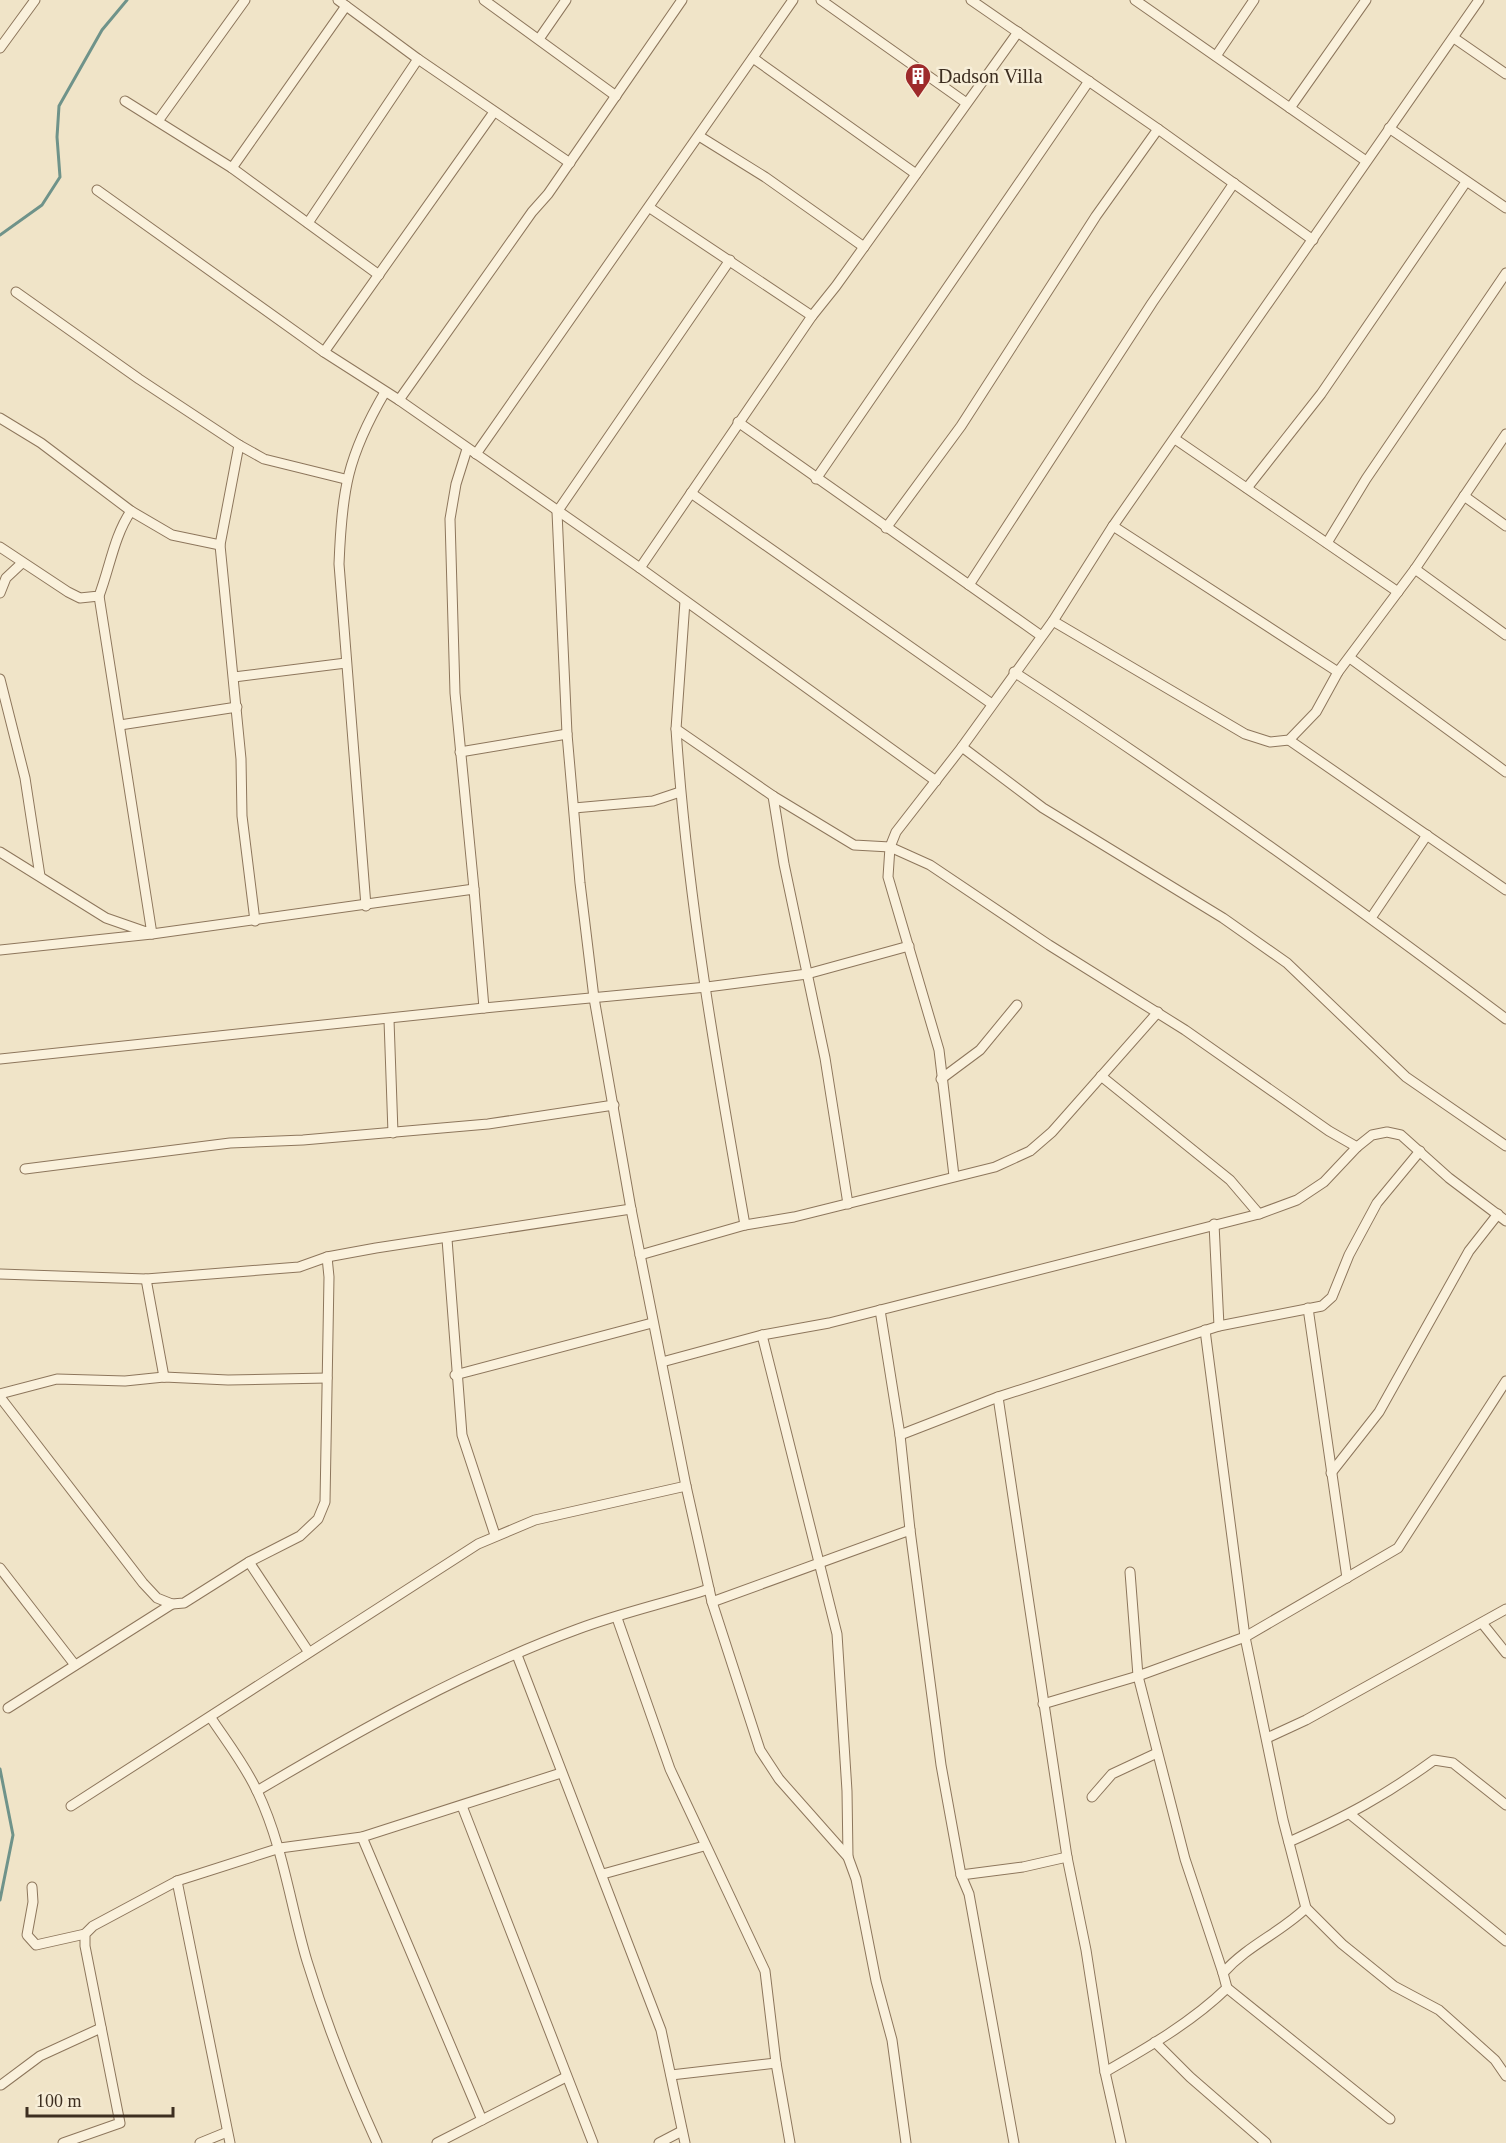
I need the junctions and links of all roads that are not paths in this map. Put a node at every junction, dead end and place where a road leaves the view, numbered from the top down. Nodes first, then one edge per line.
1 (34, 0) edge
2 (245, 0) edge
3 (484, 0) edge
4 (566, 0) edge
5 (682, 0) edge
6 (793, 0) edge
7 (821, 0) edge
8 (971, 0) edge
9 (1254, 0) edge
10 (1366, 0) edge
11 (1479, 0) edge
12 (1139, 1) edge
13 (342, 3) edge
14 (1018, 32) junction
15 (1454, 38) junction
16 (539, 39) junction
17 (0, 48) edge
18 (1216, 56) junction
19 (753, 58) junction
20 (418, 59) junction
21 (1506, 74) edge
22 (1089, 81) junction
23 (616, 96) junction
24 (125, 100) dead end
25 (965, 102) junction
26 (1290, 108) junction
27 (494, 112) junction
28 (158, 121) junction
29 (1389, 128) junction
30 (1158, 129) junction
31 (699, 136) junction
32 (1366, 161) junction
33 (570, 163) junction
34 (232, 168) junction
35 (916, 174) junction
36 (1466, 182) junction
37 (1234, 183) junction
38 (97, 190) dead end
39 (650, 208) junction
40 (1506, 208) edge
41 (308, 223) junction
42 (1313, 240) junction
43 (864, 248) junction
44 (730, 260) junction
45 (1506, 273) edge
46 (380, 275) junction
47 (16, 292) dead end
48 (812, 316) junction
49 (324, 352) junction
50 (385, 392) junction
51 (399, 400) junction
52 (0, 418) edge
53 (738, 422) junction
54 (1506, 434) edge
55 (1175, 439) junction
56 (239, 445) junction
57 (472, 452) junction
58 (345, 479) junction
59 (816, 479) junction
60 (1247, 488) junction
61 (691, 493) junction
62 (1464, 496) junction
63 (131, 511) junction
64 (557, 512) junction
65 (1113, 526) junction
66 (1506, 526) edge
67 (886, 528) junction
68 (1327, 543) junction
69 (220, 545) junction
70 (0, 547) edge
71 (22, 563) junction
72 (640, 568) junction
73 (1415, 569) junction
74 (969, 585) junction
75 (1398, 592) junction
76 (0, 593) edge
77 (99, 596) junction
78 (685, 601) junction
79 (1053, 621) junction
80 (1040, 635) junction
81 (1506, 635) edge
82 (1350, 658) junction
83 (346, 663) junction
84 (1014, 672) junction
85 (1338, 672) junction
86 (234, 677) junction
87 (0, 679) edge
88 (992, 704) junction
89 (237, 707) junction
90 (120, 725) junction
91 (676, 729) junction
92 (567, 735) junction
93 (1289, 740) junction
94 (962, 747) junction
95 (460, 752) junction
96 (1506, 771) edge
97 (936, 781) junction
98 (680, 792) junction
99 (773, 796) junction
100 (574, 808) junction
101 (1427, 834) junction
102 (890, 847) junction
103 (0, 852) edge
104 (40, 876) junction
105 (474, 889) junction
106 (1506, 890) edge
107 (366, 906) junction
108 (1371, 918) junction
109 (255, 921) junction
110 (152, 934) junction
111 (909, 946) junction
112 (0, 950) edge
113 (807, 975) junction
114 (707, 987) junction
115 (594, 998) junction
116 (1017, 1005) dead end
117 (484, 1008) junction
118 (1158, 1012) junction
119 (1506, 1019) edge
120 (389, 1020) junction
121 (0, 1059) edge
122 (1101, 1076) junction
123 (941, 1079) junction
124 (614, 1105) junction
125 (393, 1133) junction
126 (1506, 1146) edge
127 (1357, 1147) junction
128 (1420, 1151) junction
129 (25, 1169) dead end
130 (954, 1176) junction
131 (848, 1204) junction
132 (631, 1209) junction
133 (1259, 1214) junction
134 (1498, 1214) junction
135 (1506, 1221) edge
136 (1214, 1224) junction
137 (746, 1225) junction
138 (447, 1239) junction
139 (640, 1255) junction
140 (327, 1257) junction
141 (0, 1274) edge
142 (146, 1279) junction
143 (1308, 1308) junction
144 (880, 1311) junction
145 (652, 1323) junction
146 (1220, 1326) junction
147 (1205, 1330) junction
148 (762, 1335) junction
149 (662, 1362) junction
150 (455, 1375) junction
151 (164, 1377) junction
152 (327, 1378) junction
153 (1506, 1381) edge
154 (0, 1396) edge
155 (998, 1397) junction
156 (900, 1434) junction
157 (1331, 1473) junction
158 (686, 1486) junction
159 (910, 1530) junction
160 (495, 1535) junction
161 (249, 1562) junction
162 (820, 1562) junction
163 (0, 1568) edge
164 (1130, 1572) dead end
165 (1347, 1578) junction
166 (710, 1589) junction
167 (712, 1602) junction
168 (172, 1604) junction
169 (1506, 1609) edge
170 (617, 1618) junction
171 (1482, 1623) junction
172 (1245, 1637) junction
173 (308, 1651) junction
174 (1506, 1653) edge
175 (517, 1655) junction
176 (75, 1665) junction
177 (1138, 1677) junction
178 (1043, 1704) junction
179 (8, 1708) dead end
180 (211, 1718) junction
181 (1267, 1738) junction
182 (1157, 1753) junction
183 (561, 1773) junction
184 (257, 1791) junction
185 (1092, 1797) dead end
186 (1506, 1805) edge
187 (71, 1806) dead end
188 (462, 1806) junction
189 (1351, 1815) junction
190 (362, 1837) junction
191 (1289, 1842) junction
192 (704, 1846) junction
193 (280, 1848) junction
194 (848, 1857) junction
195 (1067, 1857) junction
196 (603, 1874) junction
197 (962, 1875) junction
198 (177, 1881) junction
199 (32, 1887) dead end
200 (1306, 1908) junction
201 (85, 1934) junction
202 (1506, 1941) edge
203 (1223, 1972) junction
204 (1227, 1988) junction
205 (101, 2028) junction
206 (1155, 2042) junction
207 (776, 2063) junction
208 (1105, 2072) junction
209 (671, 2074) junction
210 (1506, 2076) edge
211 (566, 2077) junction
212 (1, 2085) edge
213 (1390, 2119) dead end
214 (482, 2120) junction
215 (227, 2132) junction
216 (682, 2132) junction
217 (63, 2143) edge
218 (200, 2143) edge
219 (230, 2143) edge
220 (377, 2143) edge
221 (437, 2143) edge
222 (593, 2143) edge
223 (659, 2143) edge
224 (685, 2143) edge
225 (790, 2143) edge
226 (906, 2143) edge
227 (1014, 2143) edge
228 (1121, 2143) edge
229 (1266, 2143) edge

1 - 17 street
2 - 28 street
3 - 16 street
4 - 16 street
5 - 23 street
6 - 19 street
7 - 25 street
8 - 14 street
9 - 18 street
10 - 26 street
11 - 15 street
12 - 18 street
13 - 20 street
13 - 34 street
14 - 22 street
14 - 25 street
15 - 21 street
15 - 29 street
16 - 23 street
18 - 26 street
19 - 31 street
19 - 35 street
20 - 27 street
20 - 41 street
22 - 30 street
22 - 59 street
23 - 33 street
24 - 28 street
25 - 35 street
26 - 32 street
27 - 33 street
27 - 46 street
28 - 34 street
29 - 32 street
29 - 36 street
30 - 37 street
30 - 67 street
31 - 39 street
31 - 43 street
32 - 42 street
33 - 51 street
34 - 41 street
35 - 43 street
36 - 40 street
36 - 60 street
37 - 42 street
37 - 74 street
38 - 49 street
39 - 44 street
39 - 57 street
41 - 46 street
42 - 55 street
43 - 48 street
44 - 48 street
44 - 64 street
45 - 68 street
46 - 49 street
47 - 56 street
48 - 53 street
49 - 50 street
50 - 51 street
50 - 58 street
51 - 57 street
52 - 63 street
53 - 59 street
53 - 61 street
54 - 62 street
55 - 60 street
55 - 65 street
56 - 58 street
56 - 69 street
57 - 64 street
57 - 95 street
58 - 83 street
59 - 67 street
60 - 68 street
61 - 72 street
61 - 88 street
62 - 66 street
62 - 73 street
63 - 69 street
63 - 77 street
64 - 72 street
64 - 92 street
65 - 79 street
65 - 85 street
67 - 74 street
68 - 75 street
69 - 86 street
70 - 71 street
71 - 76 street
71 - 77 street
72 - 78 street
73 - 75 street
73 - 81 street
74 - 80 street
75 - 82 street
77 - 90 street
78 - 91 street
78 - 97 street
79 - 80 street
79 - 93 street
80 - 84 street
82 - 85 street
82 - 96 street
83 - 86 street
83 - 107 street
84 - 88 street
84 - 108 street
85 - 93 street
86 - 89 street
87 - 104 street
88 - 94 street
89 - 90 street
89 - 109 street
90 - 110 street
91 - 98 street
91 - 99 street
92 - 95 street
92 - 100 street
93 - 101 street
94 - 97 street
94 - 126 street
95 - 105 street
97 - 102 street
98 - 100 street
98 - 114 street
99 - 102 street
99 - 113 street
100 - 115 street
101 - 106 street
101 - 108 street
102 - 111 street
102 - 118 street
103 - 104 street
104 - 110 street
105 - 107 street
105 - 117 street
107 - 109 street
108 - 119 street
109 - 110 street
110 - 112 street
111 - 113 street
111 - 123 street
113 - 114 street
113 - 131 street
114 - 115 street
114 - 137 street
115 - 117 street
115 - 124 street
116 - 123 street
117 - 120 street
118 - 122 street
118 - 127 street
120 - 121 street
120 - 125 street
122 - 130 street
122 - 133 street
123 - 130 street
124 - 125 street
124 - 132 street
125 - 129 street
127 - 128 street
127 - 133 street
128 - 134 street
128 - 143 street
130 - 131 street
131 - 137 street
132 - 138 street
132 - 139 street
133 - 136 street
134 - 135 street
134 - 157 street
136 - 144 street
136 - 146 street
137 - 139 street
138 - 140 street
138 - 150 street
139 - 145 street
140 - 142 street
140 - 152 street
141 - 142 street
142 - 151 street
143 - 146 street
143 - 157 street
144 - 148 street
144 - 156 street
145 - 149 street
145 - 150 street
146 - 147 street
147 - 155 street
147 - 172 street
148 - 149 street
148 - 162 street
149 - 158 street
150 - 160 street
151 - 152 street
151 - 154 street
152 - 161 street
153 - 165 street
154 - 168 street
155 - 156 street
155 - 178 street
156 - 159 street
157 - 165 street
158 - 160 street
158 - 166 street
159 - 162 street
159 - 197 street
160 - 173 street
161 - 168 street
161 - 173 street
162 - 167 street
162 - 194 street
163 - 176 street
164 - 177 street
165 - 172 street
166 - 167 street
166 - 170 street
167 - 194 street
168 - 176 street
169 - 171 street
170 - 175 street
170 - 192 street
171 - 174 street
171 - 181 street
172 - 177 street
172 - 181 street
173 - 180 street
175 - 183 street
175 - 184 street
176 - 179 street
177 - 178 street
177 - 182 street
178 - 195 street
180 - 184 street
180 - 187 street
181 - 191 street
182 - 185 street
182 - 203 street
183 - 188 street
183 - 196 street
184 - 193 street
186 - 189 street
188 - 190 street
188 - 211 street
189 - 191 street
189 - 202 street
190 - 193 street
190 - 214 street
191 - 200 street
192 - 196 street
192 - 207 street
193 - 198 street
193 - 220 street
194 - 226 street
195 - 197 street
195 - 208 street
196 - 209 street
197 - 227 street
198 - 201 street
198 - 215 street
199 - 201 street
200 - 203 street
200 - 210 street
201 - 205 street
203 - 204 street
204 - 206 street
204 - 213 street
205 - 212 street
205 - 217 street
206 - 208 street
206 - 229 street
207 - 209 street
207 - 225 street
208 - 228 street
209 - 216 street
211 - 214 street
211 - 222 street
214 - 221 street
215 - 218 street
215 - 219 street
216 - 223 street
216 - 224 street

